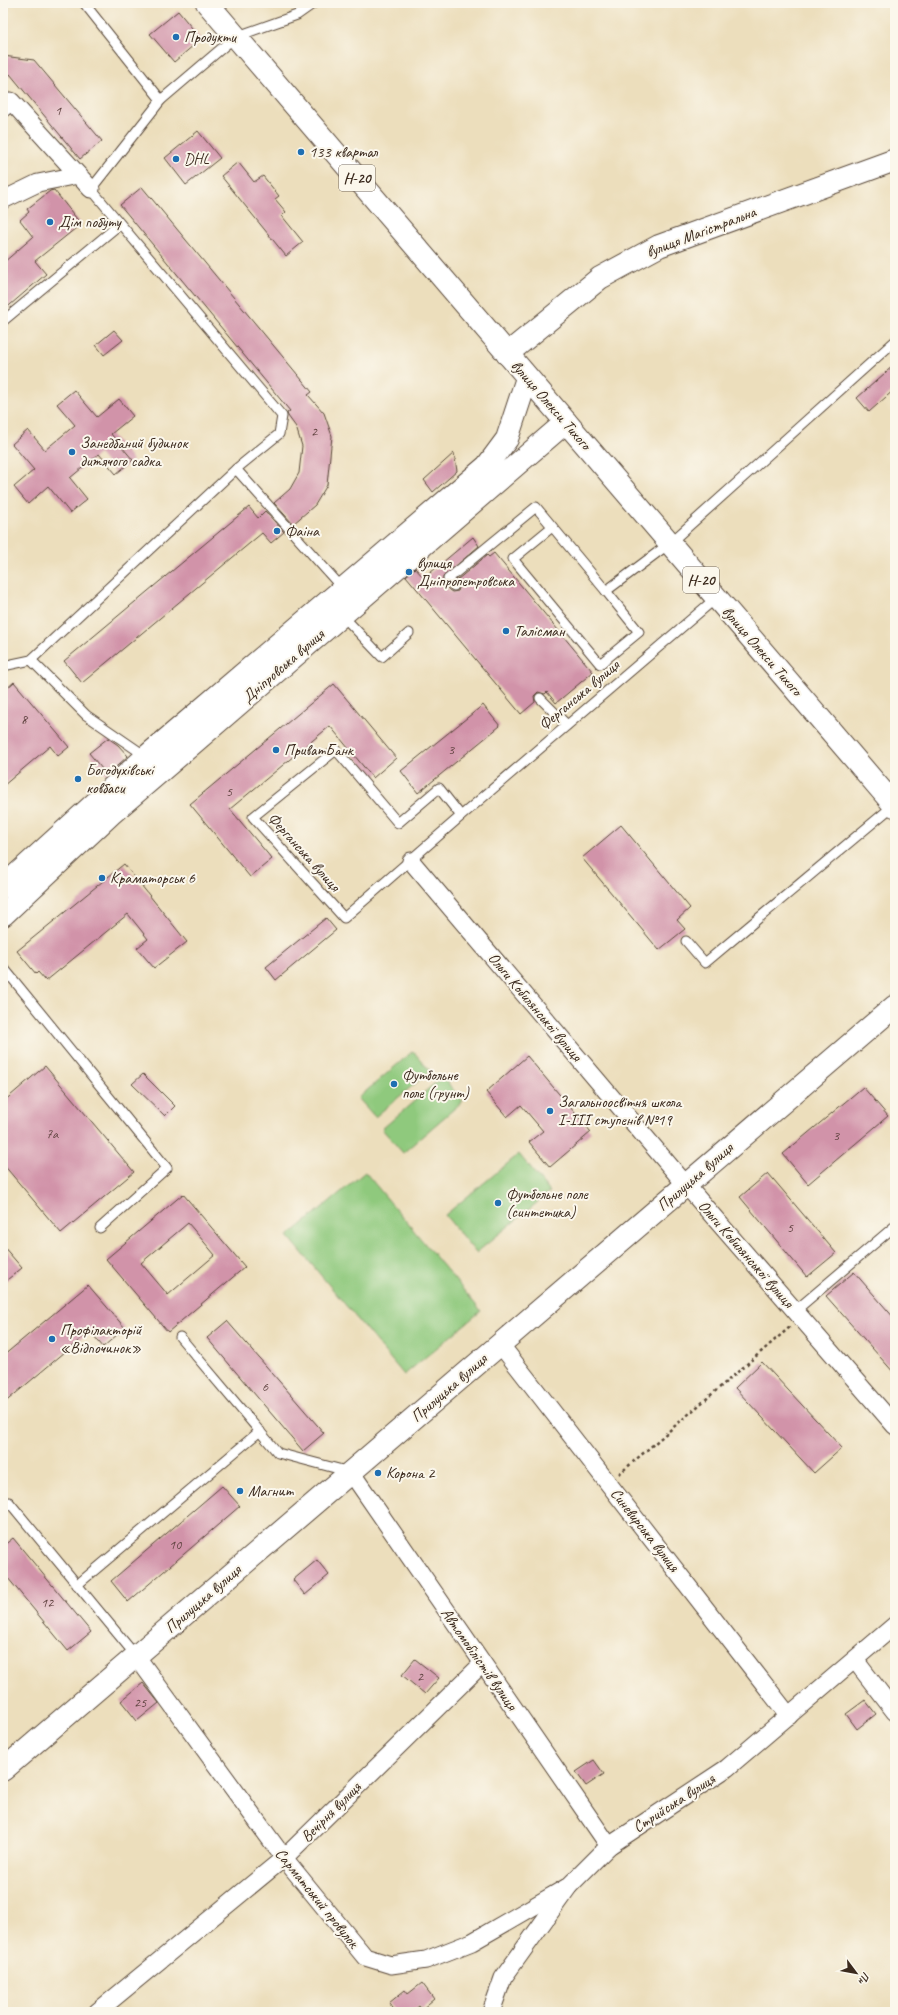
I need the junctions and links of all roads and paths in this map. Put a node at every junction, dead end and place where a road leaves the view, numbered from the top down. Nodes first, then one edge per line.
1 (84, 3) edge
2 (208, 3) edge
3 (314, 3) edge
4 (235, 37) junction
5 (161, 100) junction
6 (3, 108) edge
7 (895, 160) edge
8 (78, 175) junction
9 (91, 189) junction
10 (3, 200) edge
11 (120, 224) junction
12 (3, 322) edge
13 (895, 341) edge
14 (507, 354) junction
15 (527, 378) junction
16 (566, 422) junction
17 (236, 469) junction
18 (552, 527) junction
19 (670, 543) junction
20 (454, 586) dead end
21 (606, 591) junction
22 (716, 598) junction
23 (347, 602) junction
24 (409, 633) dead end
25 (31, 660) junction
26 (3, 666) edge
27 (540, 698) dead end
28 (567, 725) junction
29 (153, 764) junction
30 (895, 806) edge
31 (461, 816) junction
32 (411, 861) junction
33 (3, 887) edge
34 (3, 915) edge
35 (686, 941) dead end
36 (3, 967) edge
37 (895, 1006) edge
38 (686, 1185) junction
39 (895, 1226) edge
40 (100, 1228) dead end
41 (798, 1314) junction
42 (180, 1337) dead end
43 (500, 1344) junction
44 (895, 1426) edge
45 (260, 1431) junction
46 (351, 1472) junction
47 (617, 1476) dead end
48 (3, 1502) edge
49 (77, 1585) junction
50 (895, 1625) edge
51 (137, 1657) junction
52 (855, 1660) junction
53 (482, 1664) junction
54 (895, 1712) edge
55 (789, 1716) junction
56 (3, 1770) edge
57 (608, 1846) junction
58 (284, 1858) junction
59 (570, 1886) junction
60 (97, 2012) edge
61 (491, 2012) edge

1 - 5 lane
2 - 4 street, вулиця Олекси Тихого / Н-20
3 - 4 lane
4 - 5 lane
4 - 14 street, вулиця Олекси Тихого / Н-20
5 - 9 lane
6 - 8 street
7 - 14 street, вулиця Магістральна
8 - 9 street
8 - 10 street
9 - 11 lane
11 - 12 lane
11 - 17 lane
13 - 19 lane
14 - 15 street, вулиця Олекси Тихого / Н-20
15 - 16 street, вулиця Олекси Тихого / Н-20
15 - 23 street, Дніпровська вулиця
16 - 19 street, вулиця Олекси Тихого / Н-20
16 - 23 street, Дніпровська вулиця
17 - 23 lane
17 - 25 lane
18 - 20 lane
18 - 21 lane
18 - 21 lane
19 - 21 lane
19 - 22 street, вулиця Олекси Тихого / Н-20
22 - 28 lane, Ферганська вулиця
22 - 30 street, вулиця Олекси Тихого / Н-20
23 - 24 lane
23 - 29 street, Дніпровська вулиця
25 - 26 lane
25 - 29 lane
27 - 28 lane
28 - 31 lane, Ферганська вулиця
29 - 33 street, Дніпровська вулиця
29 - 34 street, Дніпровська вулиця
30 - 35 lane
31 - 32 lane, Ферганська вулиця
31 - 32 lane, Ферганська вулиця
32 - 38 street, Ольги Кобилянської вулиця
36 - 40 lane
37 - 38 street, Прилуцька вулиця
38 - 41 street, Ольги Кобилянської вулиця
38 - 43 street, Прилуцька вулиця
39 - 41 lane
41 - 44 street, Ольги Кобилянської вулиця
41 - 47 path
42 - 45 lane
43 - 46 street, Прилуцька вулиця
43 - 55 street, Синевирська вулиця
45 - 46 lane
45 - 49 lane
46 - 51 street, Прилуцька вулиця
46 - 53 street, Автомобілістів вулиця
48 - 49 lane
49 - 51 lane
50 - 52 street, Стрийська вулиця
51 - 56 street, Прилуцька вулиця
51 - 58 street, Сарматський провулок
52 - 54 street
52 - 55 street, Стрийська вулиця
53 - 57 street, Автомобілістів вулиця
53 - 58 street, Вечірня вулиця
55 - 57 street, Стрийська вулиця
57 - 59 street, Стрийська вулиця
58 - 59 street, Сарматський провулок
58 - 60 street, Вечірня вулиця
59 - 61 street, Стрийська вулиця

